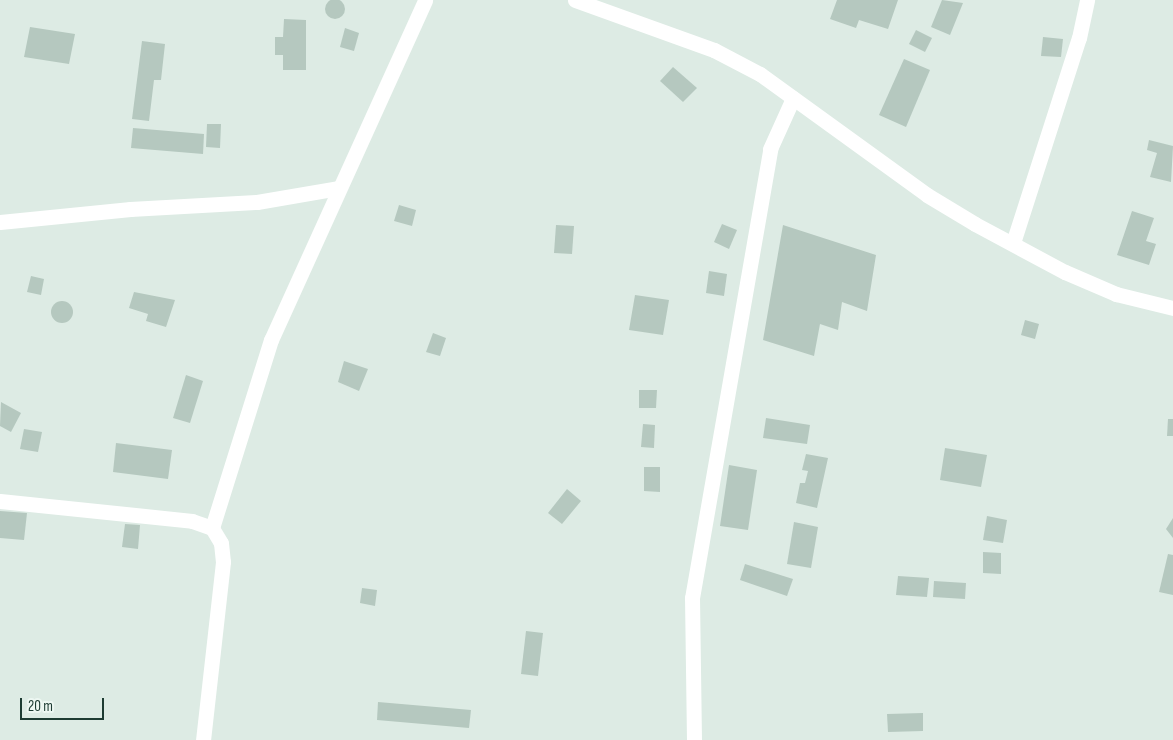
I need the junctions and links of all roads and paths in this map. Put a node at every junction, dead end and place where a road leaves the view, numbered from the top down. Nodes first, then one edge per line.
1 (425, 0) edge
2 (575, 0) edge
3 (1087, 0) edge
4 (792, 98) junction
5 (338, 188) junction
6 (0, 222) edge
7 (1013, 243) junction
8 (1173, 308) edge
9 (0, 502) edge
10 (212, 528) junction
11 (203, 740) edge
12 (694, 740) edge

1 - 5 street
2 - 4 street
3 - 7 street
4 - 7 street
4 - 12 street
5 - 6 street
5 - 10 street
7 - 8 street
9 - 10 street
10 - 11 street

